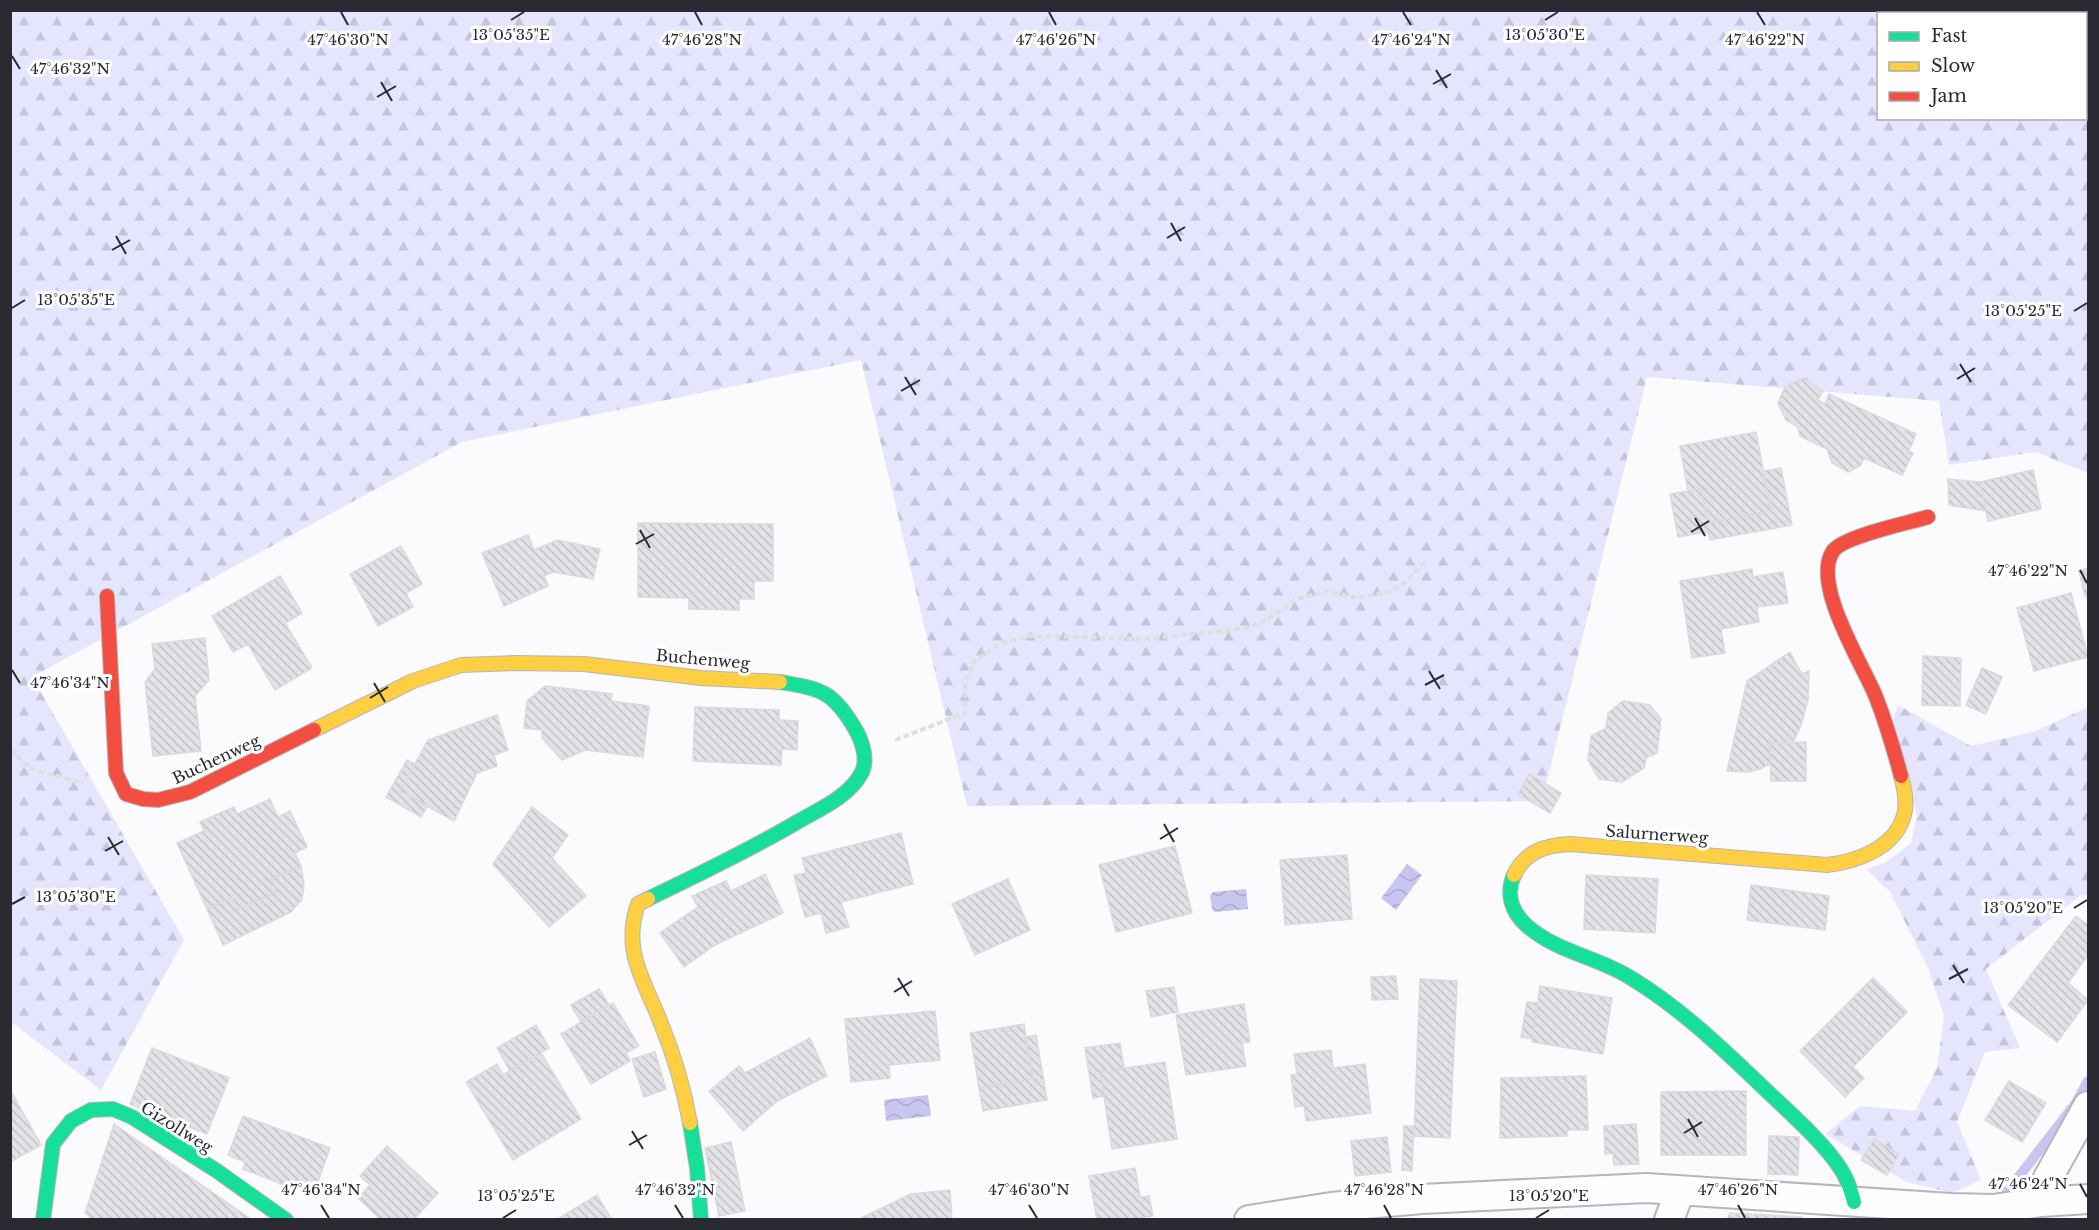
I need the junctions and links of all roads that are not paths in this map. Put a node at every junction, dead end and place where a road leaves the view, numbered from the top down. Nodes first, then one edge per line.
1 (1928, 517) dead end
2 (106, 596) dead end
3 (2088, 1106) edge
4 (1680, 1191) junction
5 (2088, 1198) edge
6 (1854, 1202) junction
7 (2041, 1202) junction
8 (43, 1220) edge
9 (286, 1220) edge
10 (702, 1220) edge
11 (1249, 1220) edge
12 (1669, 1220) edge

1 - 6 street, Salurnerweg
2 - 10 street, Buchenweg
3 - 7 street
4 - 6 street
4 - 11 street
4 - 12 street
5 - 7 street
6 - 7 street
8 - 9 street, Gizollweg

